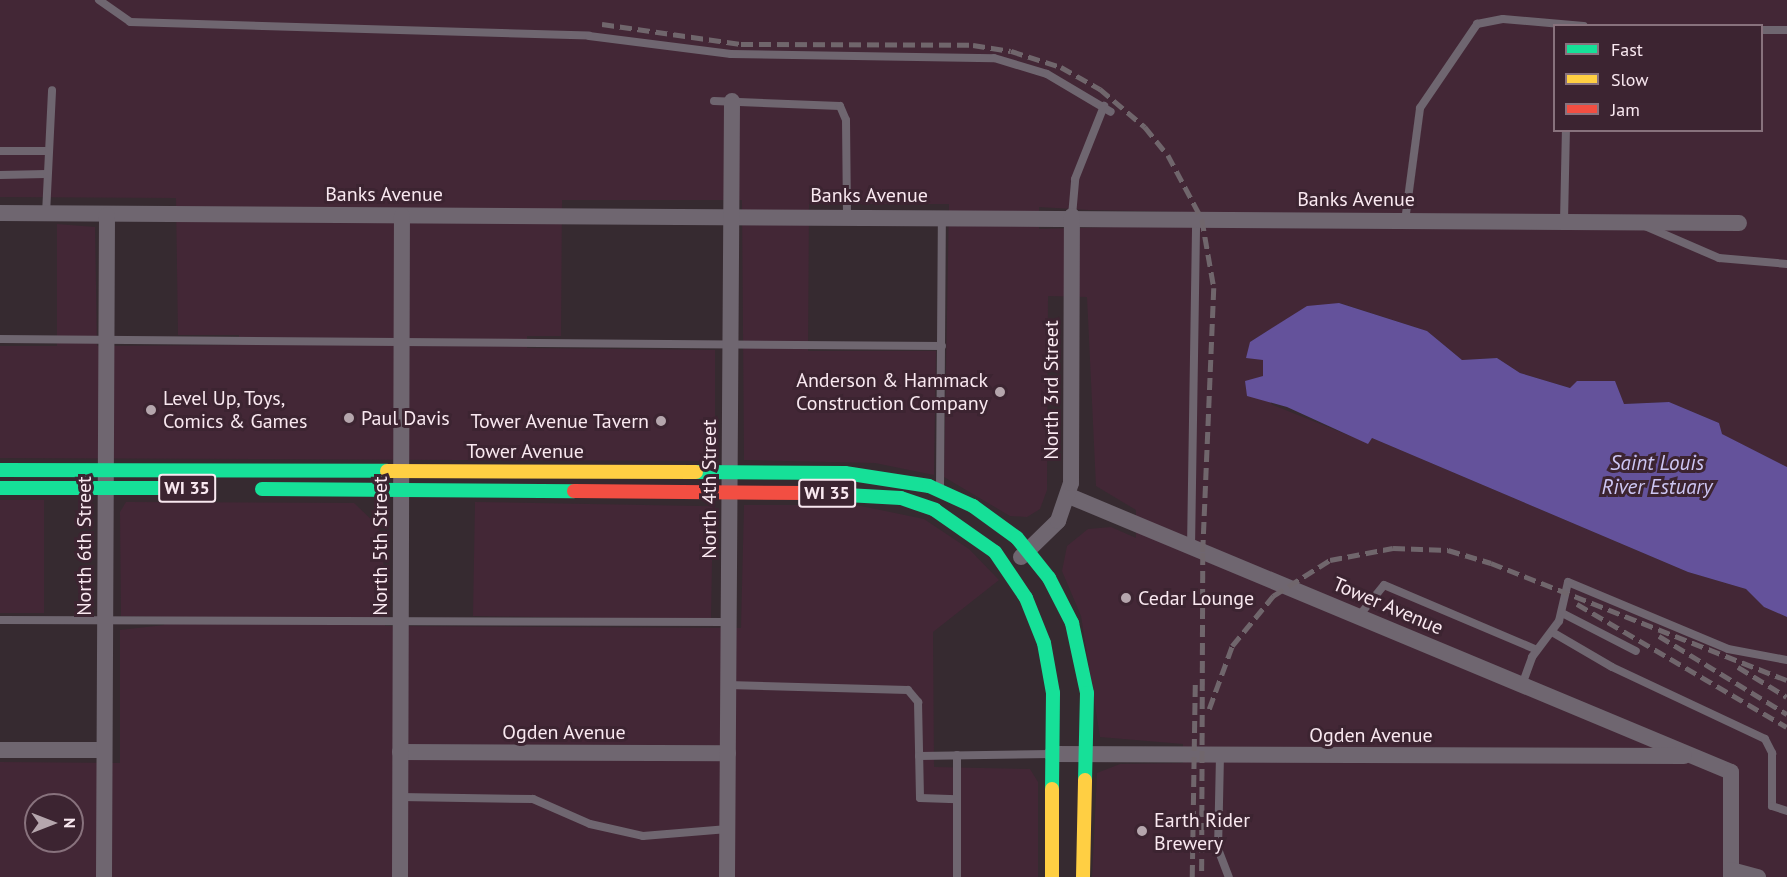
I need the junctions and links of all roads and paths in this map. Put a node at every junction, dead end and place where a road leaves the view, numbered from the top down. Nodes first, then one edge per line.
1 (99, 0) edge
2 (1561, 24) edge
3 (1763, 30) edge
4 (1787, 30) edge
5 (52, 90) dead end
6 (714, 100) dead end
7 (732, 101) junction
8 (1566, 132) edge
9 (0, 151) edge
10 (47, 151) junction
11 (46, 174) junction
12 (0, 175) edge
13 (0, 213) edge
14 (46, 214) junction
15 (107, 215) junction
16 (402, 216) junction
17 (847, 216) junction
18 (942, 216) junction
19 (1072, 216) junction
20 (731, 217) junction
21 (1196, 219) junction
22 (1405, 221) junction
23 (1564, 222) junction
24 (1638, 223) junction
25 (1739, 223) dead end
26 (1787, 264) edge
27 (0, 339) edge
28 (106, 340) junction
29 (401, 342) junction
30 (730, 344) junction
31 (942, 346) junction
32 (0, 470) edge
33 (106, 471) junction
34 (401, 471) junction
35 (730, 473) junction
36 (183, 488) dead end
37 (0, 489) edge
38 (106, 489) junction
39 (248, 489) dead end
40 (401, 489) junction
41 (939, 490) junction
42 (729, 492) junction
43 (1069, 496) junction
44 (1191, 549) junction
45 (1029, 550) junction
46 (1008, 568) junction
47 (1562, 613) junction
48 (1358, 617) junction
49 (0, 620) edge
50 (400, 620) junction
51 (105, 621) junction
52 (729, 622) junction
53 (1552, 632) junction
54 (1537, 650) junction
55 (1636, 651) dead end
56 (1787, 660) edge
57 (728, 685) junction
58 (1522, 685) junction
59 (0, 750) edge
60 (104, 750) junction
61 (400, 752) junction
62 (728, 753) junction
63 (1052, 754) junction
64 (1087, 754) junction
65 (957, 755) junction
66 (1220, 755) junction
67 (919, 756) junction
68 (1691, 756) junction
69 (400, 797) junction
70 (957, 799) junction
71 (1787, 811) edge
72 (728, 829) junction
73 (1731, 874) edge
74 (104, 877) edge
75 (400, 877) edge
76 (728, 877) edge
77 (957, 877) edge
78 (1052, 877) edge
79 (1083, 877) edge
80 (1229, 877) edge
81 (1758, 877) edge

1 - 19 lane
2 - 22 lane
3 - 4 lane
5 - 10 lane
6 - 7 lane
7 - 17 lane
7 - 20 street, North 4th Street
8 - 23 lane
9 - 10 lane
10 - 11 lane
11 - 12 lane
11 - 14 lane
13 - 14 street, Banks Avenue
14 - 15 street, Banks Avenue
15 - 16 street, Banks Avenue
15 - 28 street, North 6th Street
16 - 20 street, Banks Avenue
16 - 29 street, North 5th Street
17 - 18 street, Banks Avenue
17 - 20 street, Banks Avenue
18 - 19 street, Banks Avenue
18 - 31 lane
19 - 21 street, Banks Avenue
19 - 43 street, North 3rd Street
20 - 30 street, North 4th Street
21 - 22 street, Banks Avenue
21 - 44 lane
22 - 23 street, Banks Avenue
23 - 24 street, Banks Avenue
24 - 25 street, Banks Avenue
24 - 26 lane
27 - 28 lane
28 - 29 lane
28 - 33 street, North 6th Street
29 - 30 lane
29 - 34 street, North 5th Street
30 - 31 lane
30 - 35 street, North 4th Street
31 - 41 lane
32 - 33 main road, Tower Avenue / WI 35
33 - 34 main road, Tower Avenue / WI 35
33 - 38 street, North 6th Street
34 - 35 main road, Tower Avenue / WI 35
34 - 40 street, North 5th Street
35 - 41 main road, Tower Avenue / WI 35
35 - 42 street, North 4th Street
36 - 38 main road, WI 35
37 - 38 main road, WI 35
38 - 51 street, North 6th Street
39 - 40 main road, Tower Avenue / WI 35
40 - 42 main road, Tower Avenue / WI 35
40 - 50 street, North 5th Street
41 - 45 main road, Tower Avenue / WI 35
42 - 46 main road, Tower Avenue / WI 35
42 - 52 street, North 4th Street
43 - 44 street, Tower Avenue
43 - 45 street, North 3rd Street
44 - 48 street, Tower Avenue
45 - 46 street, North 3rd Street
45 - 64 main road, WI 35
46 - 63 main road, WI 35
47 - 53 lane
47 - 55 lane
47 - 56 lane
48 - 54 lane
48 - 58 street, Tower Avenue
49 - 51 lane
50 - 51 lane
50 - 52 lane
50 - 61 street, North 5th Street
51 - 60 street, North 6th Street
52 - 57 street, North 4th Street
53 - 54 lane
53 - 71 lane
54 - 58 lane
57 - 62 street, North 4th Street
57 - 67 lane
58 - 68 street, Tower Avenue
59 - 60 street
60 - 74 street, North 6th Street
61 - 62 street, Ogden Avenue
61 - 69 street, North 5th Street
62 - 72 street, North 4th Street
63 - 64 street, Ogden Avenue
63 - 65 lane
63 - 78 main road, WI 35
64 - 66 street, Ogden Avenue
64 - 79 main road, WI 35
65 - 67 lane
65 - 70 lane
66 - 68 street, Ogden Avenue
66 - 80 lane
67 - 70 lane
68 - 73 street, Tower Avenue
69 - 72 lane
69 - 75 street, North 5th Street
70 - 77 lane
72 - 76 street, North 4th Street
73 - 81 street

